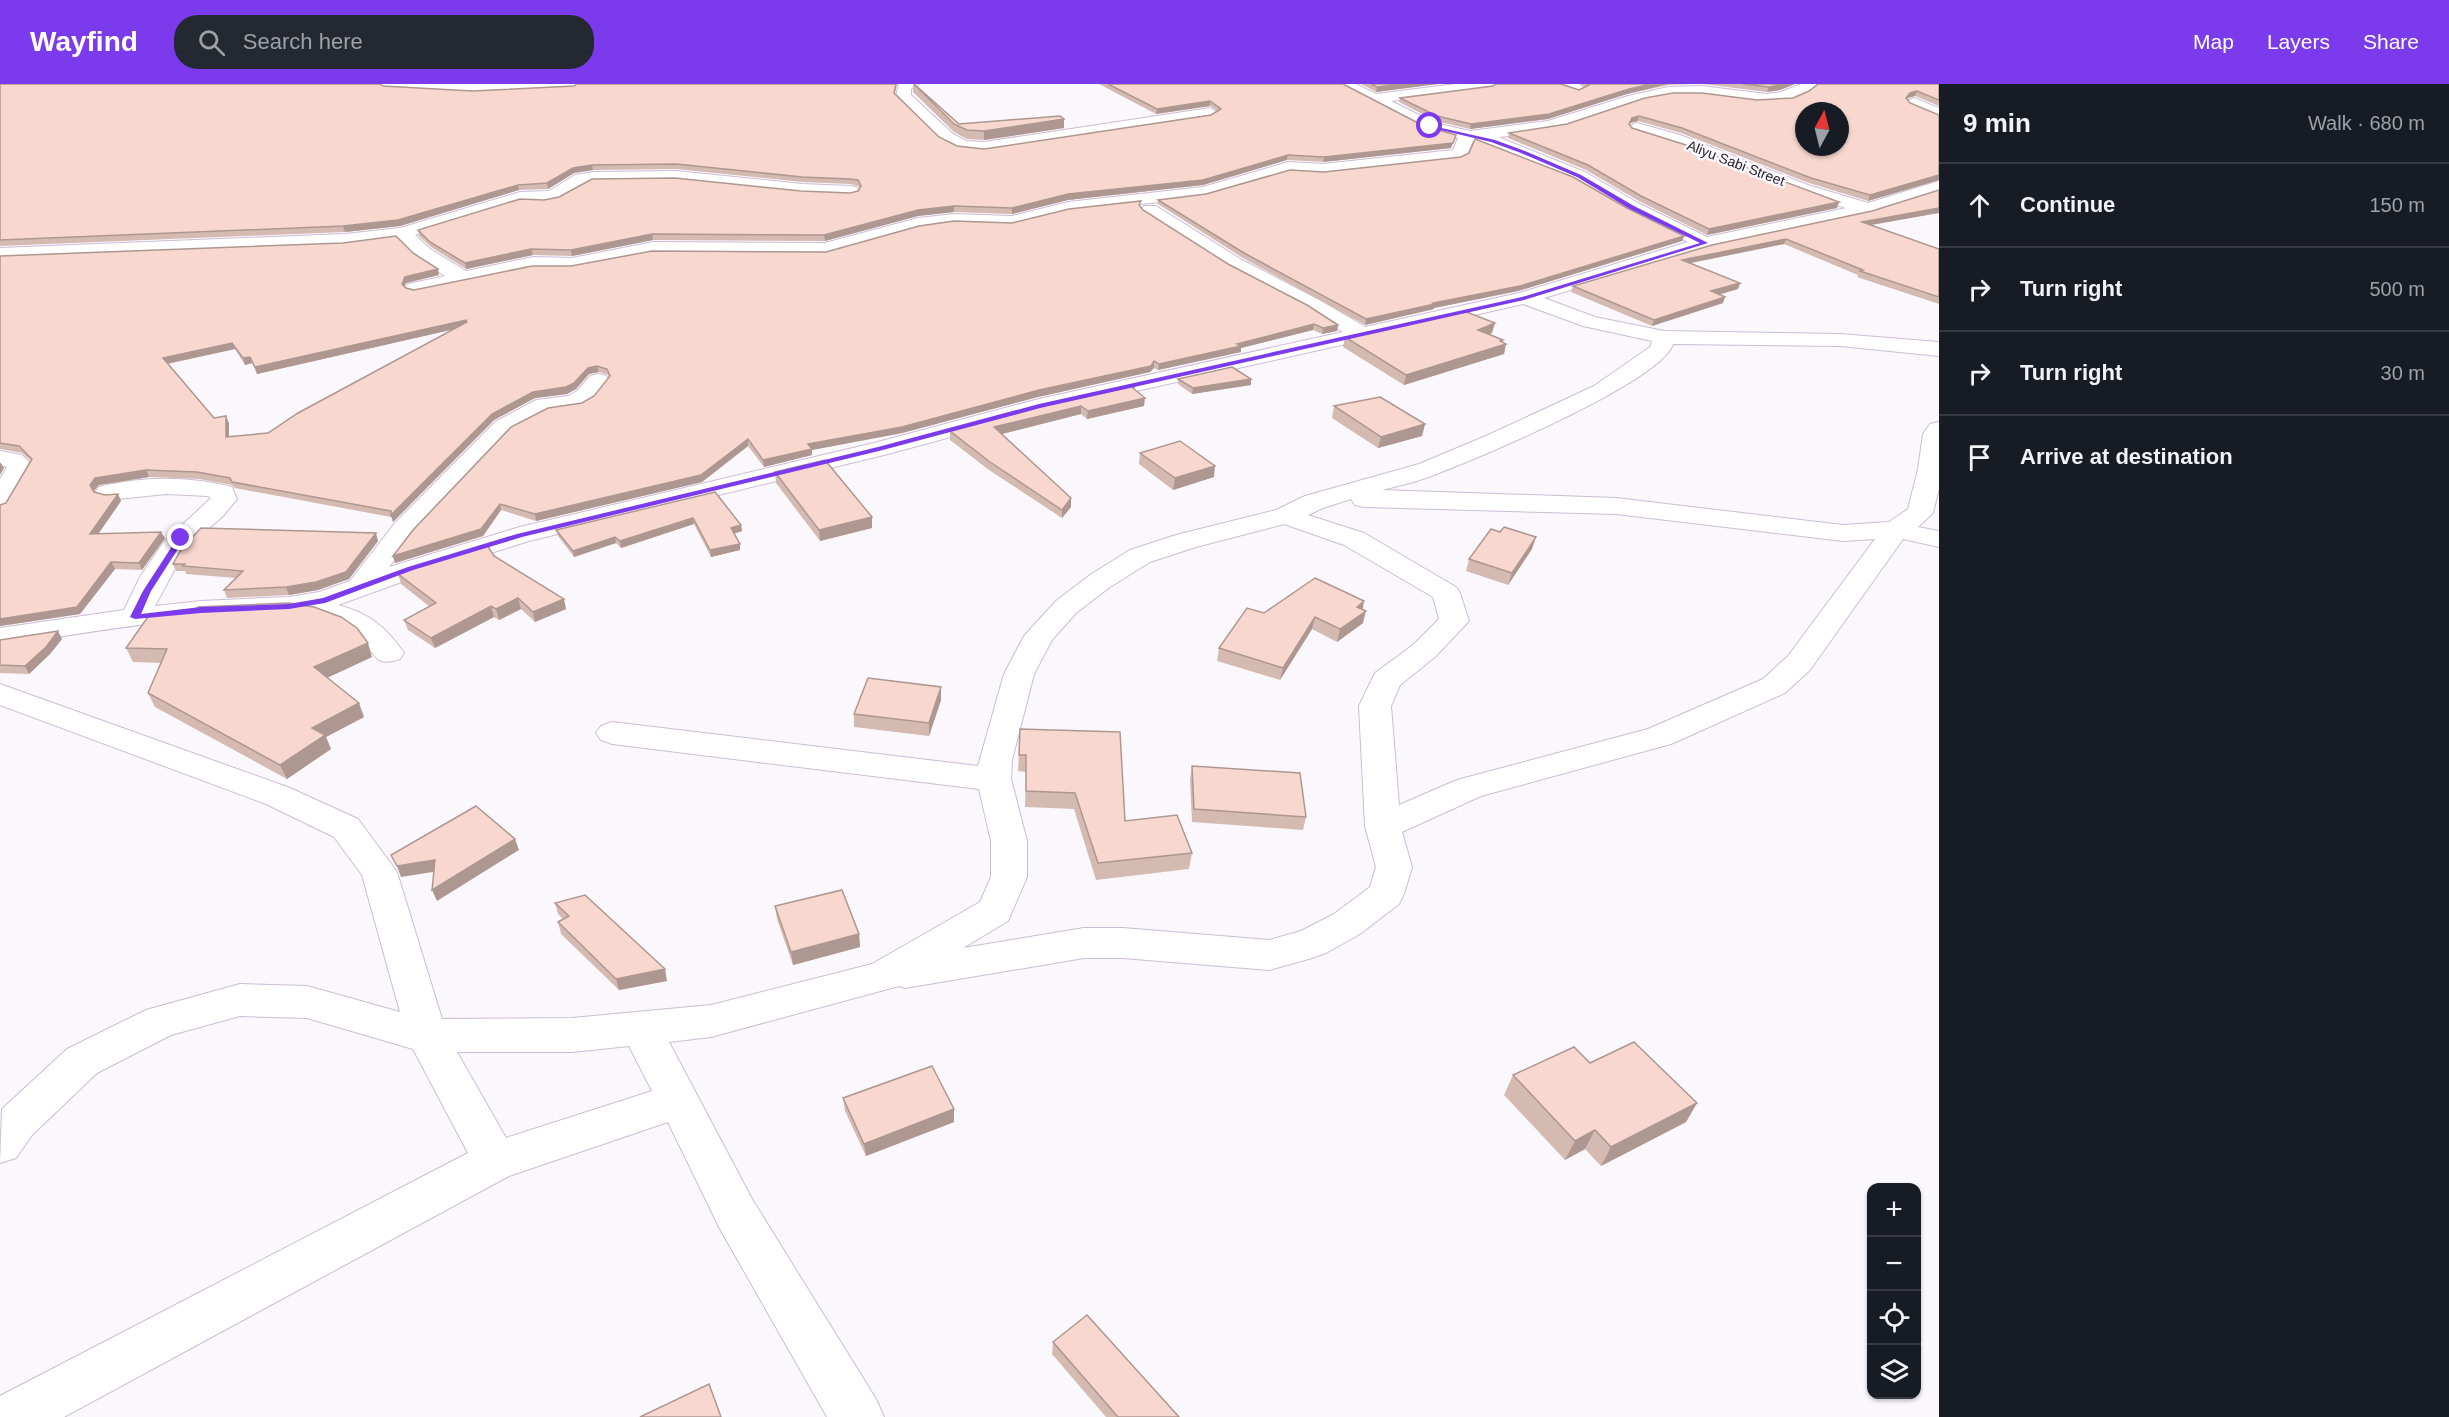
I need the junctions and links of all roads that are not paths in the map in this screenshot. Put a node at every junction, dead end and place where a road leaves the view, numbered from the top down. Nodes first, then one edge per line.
1 (384, 84) edge
2 (575, 84) edge
3 (912, 84) edge
4 (1345, 84) edge
5 (1492, 84) edge
6 (1811, 84) edge
7 (475, 86) edge
8 (1377, 98) junction
9 (1914, 103) edge
10 (1210, 113) edge
11 (1939, 113) edge
12 (1637, 128) edge
13 (1467, 135) junction
14 (1939, 186) edge
15 (850, 191) edge
16 (1869, 209) junction
17 (1150, 210) dead end
18 (402, 233) junction
19 (1705, 243) junction
20 (0, 254) edge
21 (463, 278) junction
22 (415, 288) edge
23 (1524, 298) junction
24 (1364, 336) junction
25 (1664, 337) junction
26 (1939, 349) edge
27 (598, 381) dead end
28 (1939, 429) edge
29 (0, 458) edge
30 (108, 492) edge
31 (0, 502) edge
32 (1314, 502) junction
33 (1286, 516) junction
34 (1896, 530) junction
35 (1939, 539) edge
36 (361, 586) junction
37 (289, 606) junction
38 (135, 617) junction
39 (0, 638) edge
40 (389, 653) dead end
41 (0, 694) edge
42 (612, 733) dead end
43 (994, 779) junction
44 (1383, 826) junction
45 (883, 977) junction
46 (641, 1029) junction
47 (427, 1036) junction
48 (679, 1100) junction
49 (0, 1144) edge
50 (495, 1161) junction
51 (12, 1417) edge
52 (858, 1417) edge

1 - 7 street
2 - 7 street
3 - 10 street
4 - 8 street
5 - 8 street
6 - 13 street
8 - 13 street
9 - 11 street
12 - 16 street, Aliyu Sabi Street
13 - 19 street
13 - 21 street
14 - 16 street
15 - 18 street
16 - 19 street
17 - 24 street
18 - 20 street
18 - 21 street
19 - 23 street
21 - 22 street
23 - 24 street
23 - 25 street
24 - 36 street
25 - 26 street
25 - 32 street
27 - 36 street
28 - 34 street
29 - 31 street
30 - 38 street
32 - 33 street
32 - 34 street
33 - 43 street
33 - 44 street
34 - 35 street
34 - 44 street
36 - 37 street
37 - 38 street
37 - 40 street
38 - 39 street
41 - 47 street
42 - 43 street
43 - 45 street
44 - 45 street
45 - 46 street
46 - 47 street
46 - 48 street
47 - 49 street
47 - 50 street
48 - 50 street
48 - 52 street
50 - 51 street

